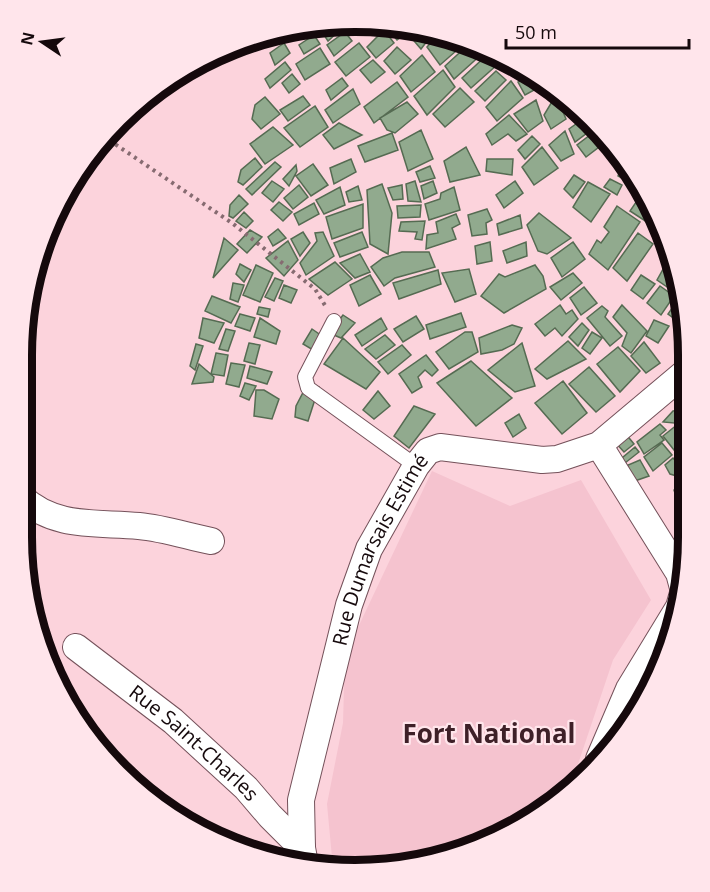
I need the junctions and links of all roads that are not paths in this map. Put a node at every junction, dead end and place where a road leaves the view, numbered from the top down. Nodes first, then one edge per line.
1 (334, 321) road end
2 (678, 379) edge
3 (599, 445) junction
4 (416, 466) junction
5 (32, 505) edge
6 (211, 541) dead end
7 (677, 570) edge
8 (664, 632) edge
9 (76, 647) dead end
10 (608, 739) edge
11 (303, 856) edge

1 - 4 lane
2 - 3 street, Rue Dumarsais Estimé
3 - 4 street, Rue Dumarsais Estimé
3 - 7 street
4 - 11 street, Rue Dumarsais Estimé
5 - 6 street
8 - 10 street
9 - 11 street, Rue Saint-Charles

